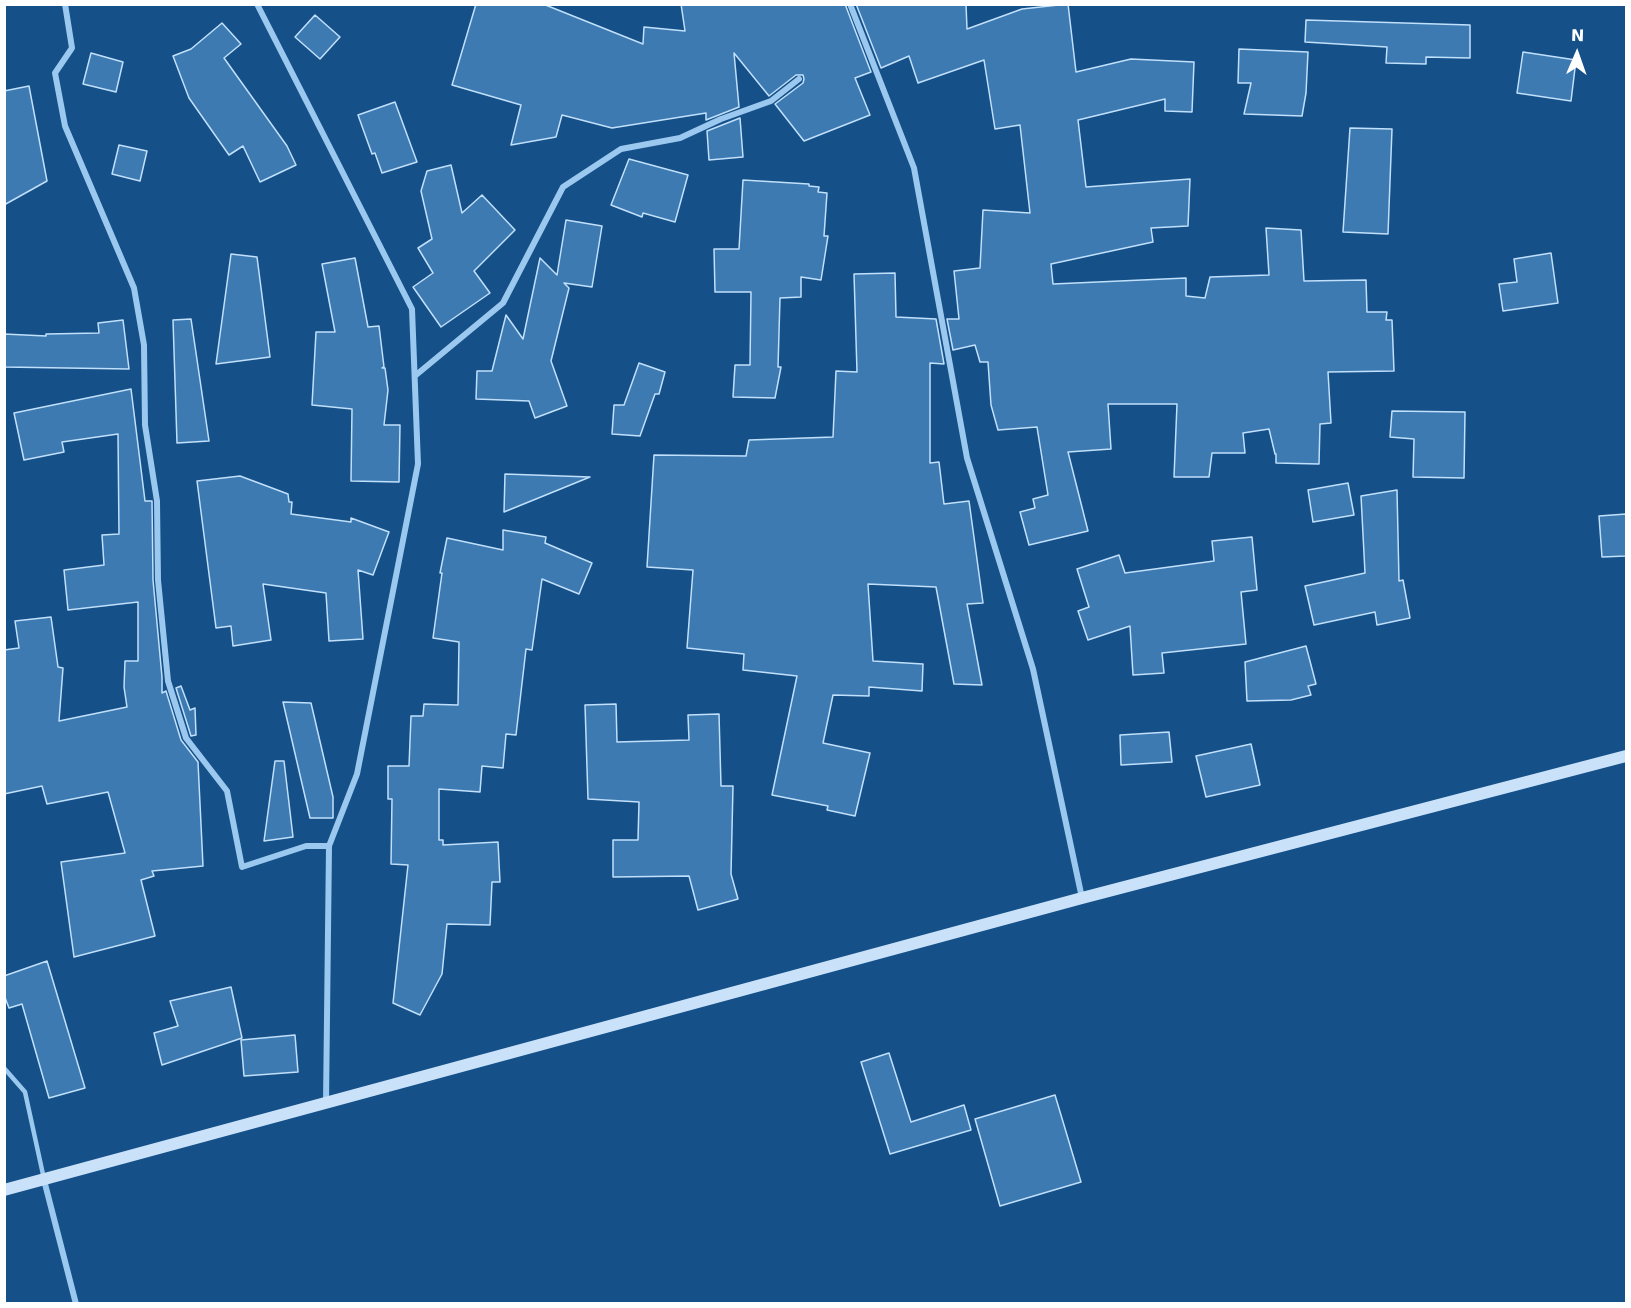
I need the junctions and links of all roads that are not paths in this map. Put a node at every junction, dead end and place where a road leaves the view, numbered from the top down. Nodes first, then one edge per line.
1 (65, 4) edge
2 (257, 4) edge
3 (850, 4) edge
4 (799, 79) dead end
5 (416, 375) junction
6 (1626, 756) edge
7 (329, 846) junction
8 (1082, 898) junction
9 (4, 1068) edge
10 (326, 1104) junction
11 (44, 1180) junction
12 (4, 1190) edge
13 (76, 1304) edge

1 - 7 street
2 - 5 street
3 - 8 street
4 - 5 street
5 - 7 street
6 - 8 main road
7 - 10 street
8 - 10 main road
9 - 11 lane
10 - 11 main road
11 - 12 main road
11 - 13 street

